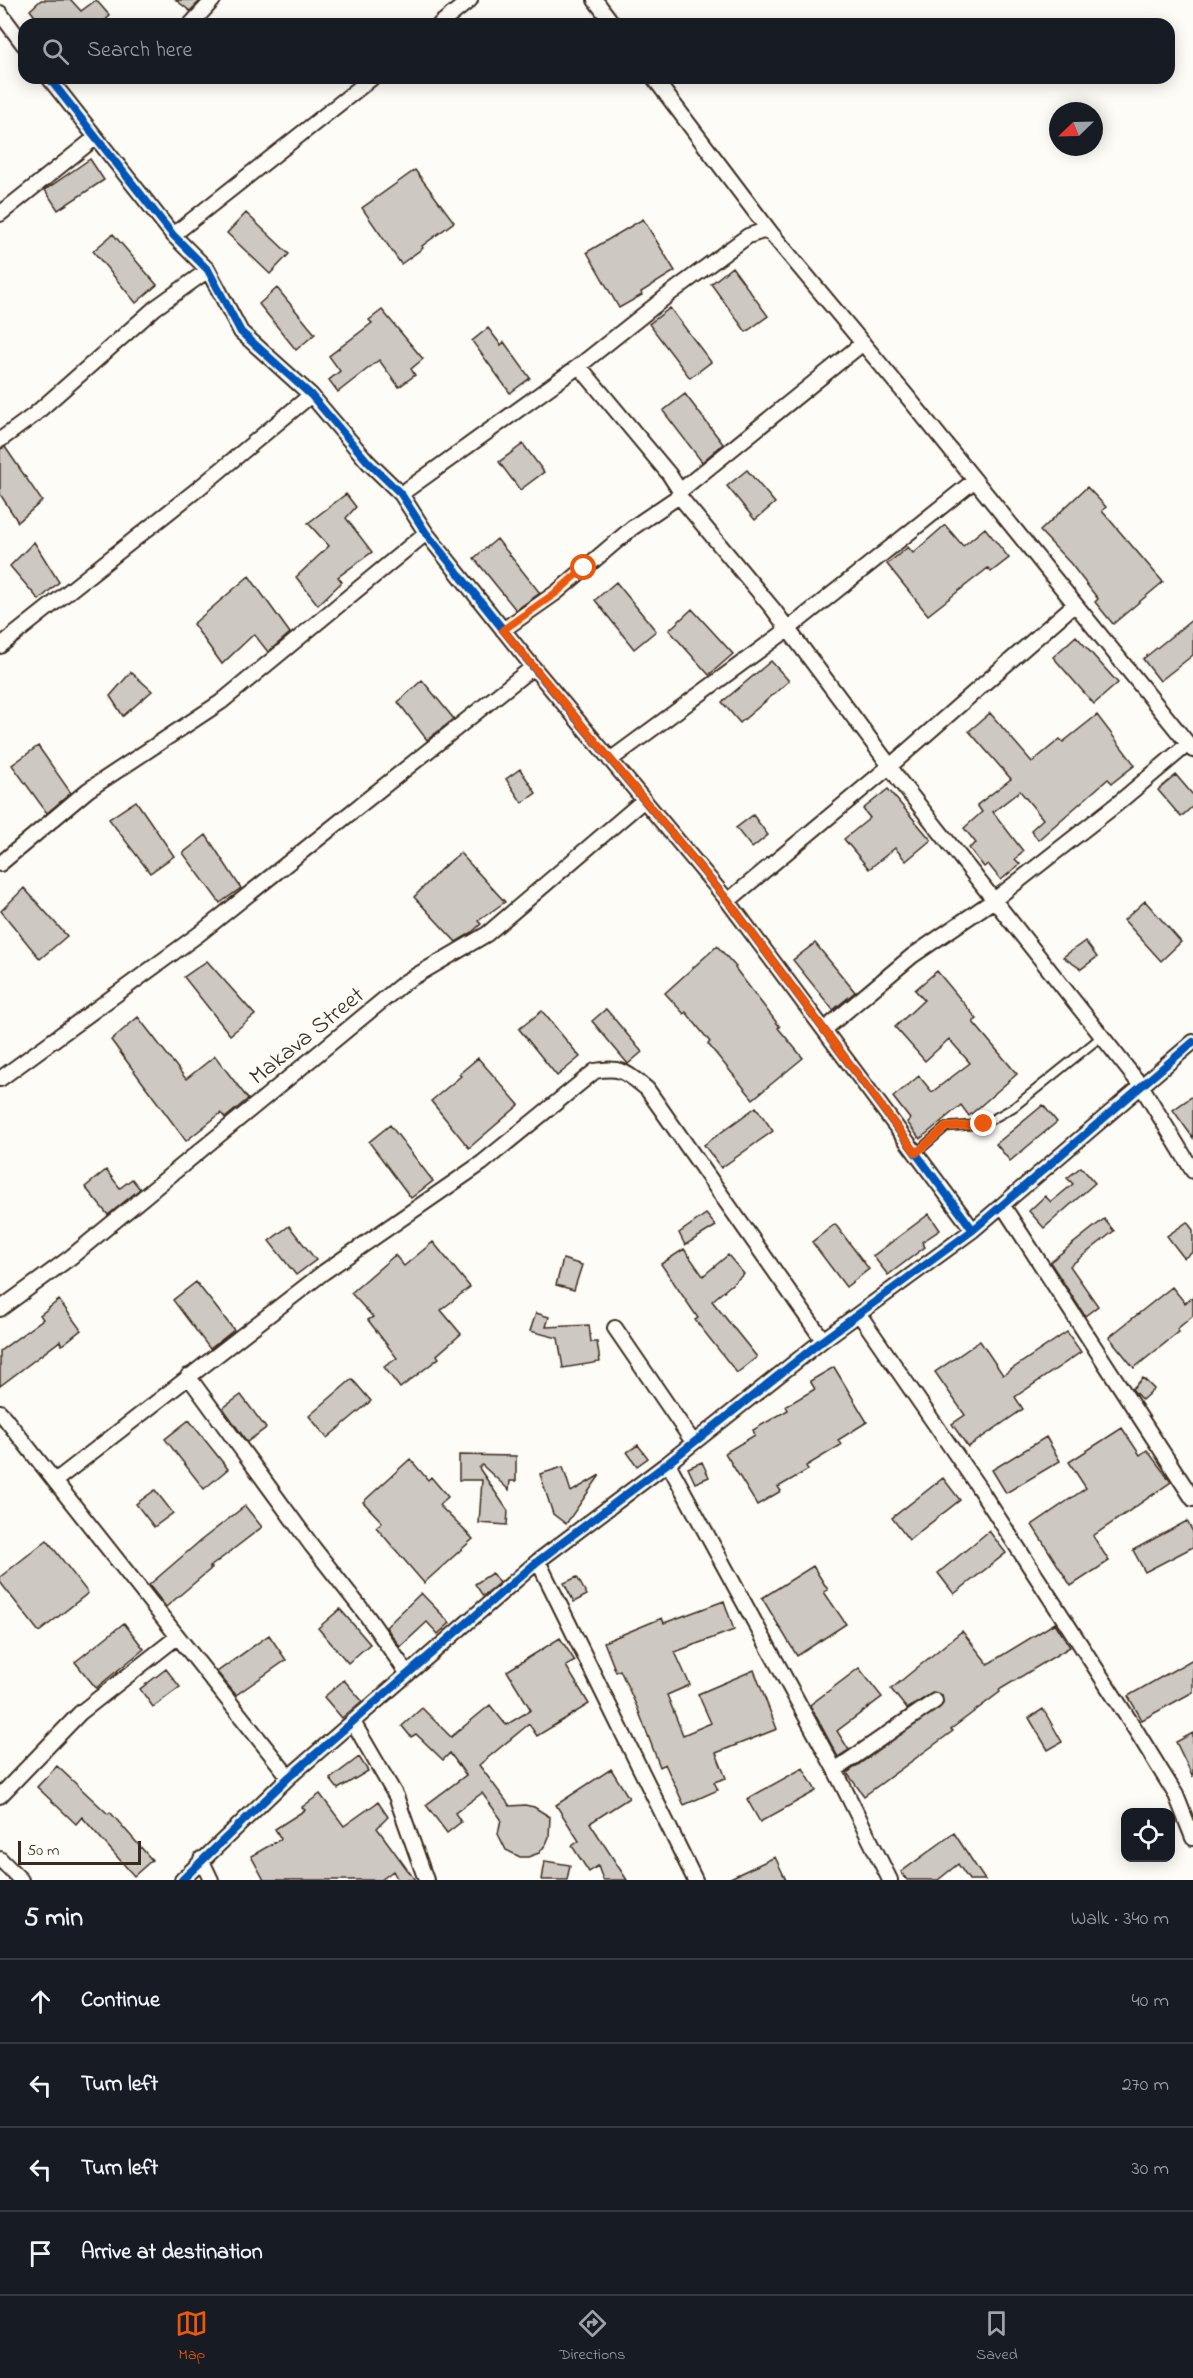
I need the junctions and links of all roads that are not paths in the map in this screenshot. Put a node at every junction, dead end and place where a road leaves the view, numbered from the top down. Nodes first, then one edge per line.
1 (213, 0) edge
2 (470, 0) edge
3 (595, 0) edge
4 (0, 13) edge
5 (196, 18) edge
6 (448, 18) edge
7 (608, 18) edge
8 (18, 37) edge
9 (54, 84) edge
10 (364, 84) edge
11 (659, 84) edge
12 (95, 138) junction
13 (0, 214) edge
14 (771, 233) junction
15 (173, 235) junction
16 (208, 270) junction
17 (863, 343) junction
18 (579, 366) junction
19 (311, 395) junction
20 (0, 440) edge
21 (975, 480) junction
22 (679, 493) junction
23 (401, 494) junction
24 (426, 533) junction
25 (1075, 604) junction
26 (503, 630) junction
27 (787, 630) junction
28 (0, 646) edge
29 (533, 667) junction
30 (1191, 747) edge
31 (610, 760) junction
32 (890, 766) junction
33 (644, 800) junction
34 (0, 864) edge
35 (994, 900) junction
36 (728, 901) junction
37 (824, 1030) junction
38 (1102, 1036) junction
39 (1193, 1042) edge
40 (0, 1078) edge
41 (1142, 1087) junction
42 (916, 1153) junction
43 (1193, 1171) edge
44 (1003, 1206) junction
45 (973, 1230) junction
46 (0, 1309) edge
47 (859, 1314) junction
48 (615, 1328) dead end
49 (823, 1340) junction
50 (188, 1376) junction
51 (0, 1412) edge
52 (693, 1442) junction
53 (668, 1463) junction
54 (55, 1481) junction
55 (1193, 1499) edge
56 (538, 1561) junction
57 (177, 1637) junction
58 (408, 1674) junction
59 (935, 1701) dead end
60 (353, 1722) junction
61 (835, 1770) junction
62 (289, 1777) junction
63 (0, 1796) edge
64 (1193, 1838) edge
65 (0, 1859) edge
66 (201, 1859) junction
67 (21, 1880) edge
68 (182, 1880) edge
69 (211, 1880) edge
70 (426, 1880) edge
71 (695, 1880) edge
72 (890, 1880) edge

1 - 5 street
2 - 6 street
3 - 7 street
4 - 8 street
9 - 12 street
10 - 15 street
11 - 14 street
12 - 13 street
12 - 15 street
14 - 17 street
14 - 18 street
15 - 16 street
16 - 19 street
16 - 20 street
17 - 21 street
17 - 22 street
18 - 22 street
18 - 23 street
19 - 23 street
19 - 28 street
21 - 25 street
21 - 27 street
22 - 26 street
22 - 27 street
23 - 24 street
24 - 26 street
24 - 34 street
25 - 30 street
25 - 32 street
26 - 29 street
27 - 31 street
27 - 32 street
29 - 31 street
29 - 40 street
30 - 35 street
31 - 33 street
32 - 35 street
32 - 36 street
33 - 36 street
33 - 46 street, Makava Street
35 - 37 street
35 - 38 street
36 - 37 street
37 - 42 street
38 - 41 street
38 - 42 lane
39 - 41 street
41 - 43 street
41 - 44 street
42 - 45 street
44 - 45 street
44 - 55 street
45 - 47 street
47 - 49 street
47 - 64 street
48 - 52 street
49 - 50 street
49 - 52 street
50 - 54 street
50 - 58 street
51 - 54 street
52 - 53 street
53 - 56 street
53 - 61 street
54 - 57 street
56 - 58 street
56 - 71 street
57 - 62 street
57 - 63 street
58 - 60 street
59 - 61 street
60 - 62 street
60 - 70 street
61 - 72 street
62 - 66 street
65 - 67 street
66 - 68 street
66 - 69 street

